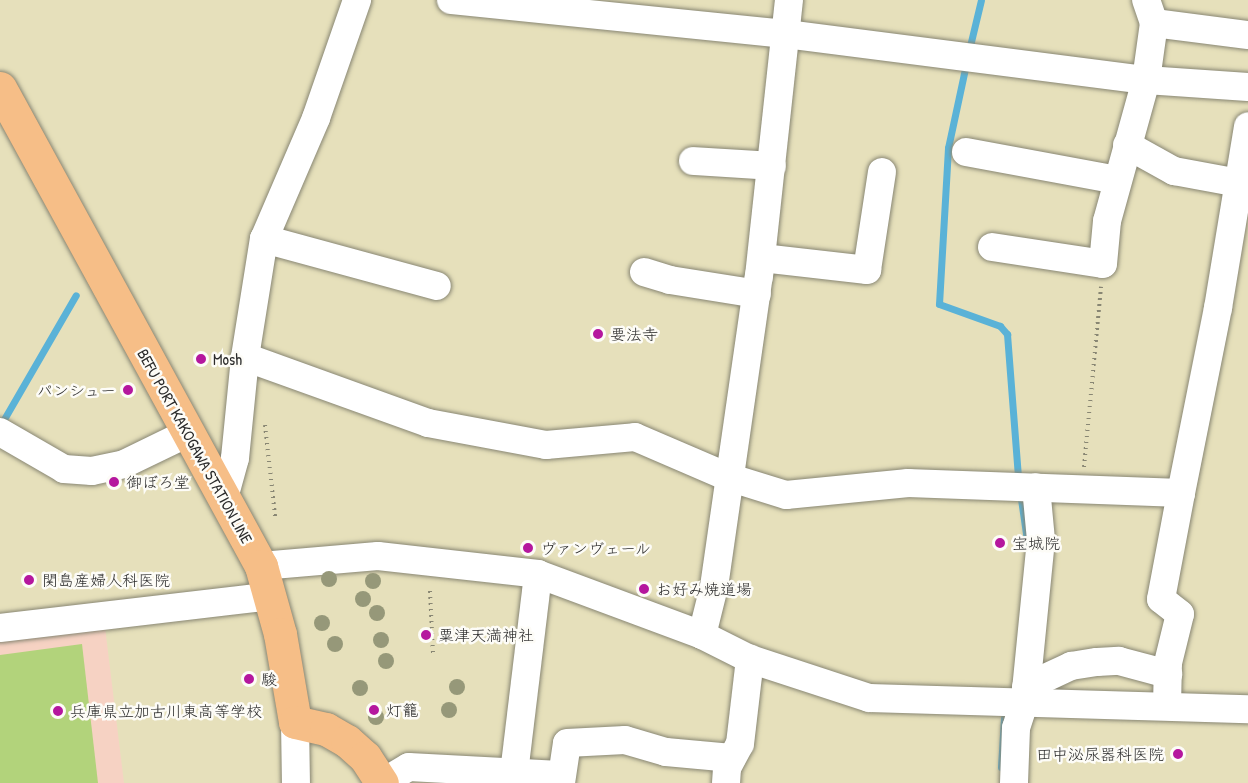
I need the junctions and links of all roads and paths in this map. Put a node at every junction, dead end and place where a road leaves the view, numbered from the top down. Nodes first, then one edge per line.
1 (357, 0) edge
2 (451, 0) edge
3 (789, 0) edge
4 (1150, 12) edge
5 (786, 34) junction
6 (1248, 35) edge
7 (1146, 80) junction
8 (1248, 87) edge
9 (0, 88) edge
10 (1248, 126) edge
11 (1127, 145) junction
12 (966, 152) dead end
13 (693, 161) dead end
14 (772, 166) junction
15 (882, 172) dead end
16 (1117, 180) junction
17 (1239, 183) junction
18 (264, 239) junction
19 (992, 247) dead end
20 (762, 258) junction
21 (1103, 264) junction
22 (644, 272) dead end
23 (437, 286) dead end
24 (757, 294) junction
25 (245, 357) junction
26 (266, 414) dead end
27 (186, 434) junction
28 (3, 440) edge
29 (728, 477) junction
30 (1026, 487) junction
31 (1082, 489) junction
32 (1181, 493) junction
33 (224, 498) junction
34 (275, 516) dead end
35 (261, 566) junction
36 (538, 574) junction
37 (430, 591) dead end
38 (271, 596) junction
39 (0, 628) edge
40 (702, 635) junction
41 (433, 653) dead end
42 (750, 658) junction
43 (1168, 674) junction
44 (1026, 694) junction
45 (1167, 706) junction
46 (1248, 709) edge
47 (296, 722) junction
48 (729, 771) edge
49 (514, 773) junction
50 (561, 779) edge
51 (296, 783) edge
52 (382, 783) edge
53 (1014, 783) edge

1 - 18 street
2 - 5 street
3 - 5 street
4 - 6 street
4 - 7 street
5 - 7 street
5 - 14 street
7 - 8 street
7 - 11 street
9 - 27 main road, BEFU PORT KAKOGAWA STATION LINE
10 - 17 street
11 - 16 street
11 - 17 street
12 - 16 street
13 - 14 street
14 - 20 street
15 - 20 street
16 - 21 street
17 - 32 street
18 - 23 street
18 - 25 street
19 - 21 street
20 - 24 street
21 - 31 path
22 - 24 street
24 - 29 street
25 - 29 street
25 - 33 street
26 - 34 path
27 - 28 street
27 - 33 main road, BEFU PORT KAKOGAWA STATION LINE
29 - 30 street
29 - 40 street
30 - 31 street
30 - 44 street
31 - 32 street
32 - 43 street
33 - 35 main road, BEFU PORT KAKOGAWA STATION LINE
35 - 36 street
35 - 38 main road, BEFU PORT KAKOGAWA STATION LINE
36 - 40 street
36 - 49 street
37 - 41 path
38 - 39 street
38 - 47 main road, BEFU PORT KAKOGAWA STATION LINE
40 - 42 street
42 - 44 street
42 - 48 street
43 - 44 street
43 - 45 street
44 - 45 street
44 - 53 street
45 - 46 street
47 - 51 street
47 - 52 main road
48 - 50 street
49 - 50 street
49 - 52 street

